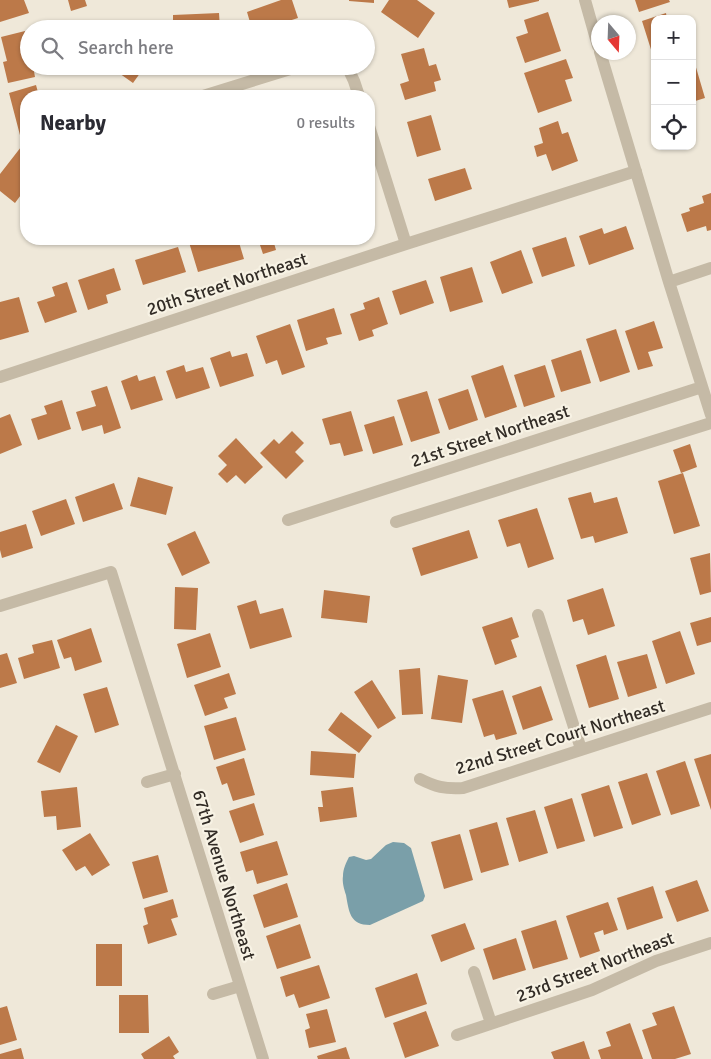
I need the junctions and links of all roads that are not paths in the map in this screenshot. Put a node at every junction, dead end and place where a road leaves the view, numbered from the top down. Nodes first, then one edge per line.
1 (585, 0) edge
2 (591, 21) edge
3 (602, 60) edge
4 (271, 75) edge
5 (352, 75) edge
6 (222, 90) edge
7 (357, 90) edge
8 (375, 145) edge
9 (636, 171) junction
10 (406, 244) junction
11 (711, 268) edge
12 (669, 282) junction
13 (0, 377) edge
14 (702, 387) junction
15 (711, 415) edge
16 (711, 422) edge
17 (288, 520) dead end
18 (396, 522) dead end
19 (0, 606) edge
20 (538, 615) dead end
21 (711, 708) edge
22 (581, 749) junction
23 (175, 774) junction
24 (420, 779) dead end
25 (147, 782) dead end
26 (711, 943) edge
27 (474, 972) dead end
28 (240, 986) junction
29 (213, 994) dead end
30 (491, 1024) junction
31 (457, 1035) dead end
32 (263, 1059) edge

1 - 2 street
3 - 9 street
4 - 6 street
5 - 7 street
8 - 10 street
9 - 10 street, 20th Street Northeast
9 - 12 street
10 - 13 street, 20th Street Northeast
11 - 12 street
12 - 14 street
14 - 15 street
14 - 17 street, 21st Street Northeast
16 - 18 street
19 - 23 street, 67th Avenue Northeast
20 - 22 street
21 - 22 street, 22nd Street Court Northeast
22 - 24 street, 22nd Street Court Northeast
23 - 25 street, 67th Avenue Northeast
23 - 28 street, 67th Avenue Northeast
26 - 30 street, 23rd Street Northeast
27 - 30 street
28 - 29 street, 67th Avenue Northeast
28 - 32 street, 67th Avenue Northeast
30 - 31 street, 23rd Street Northeast

